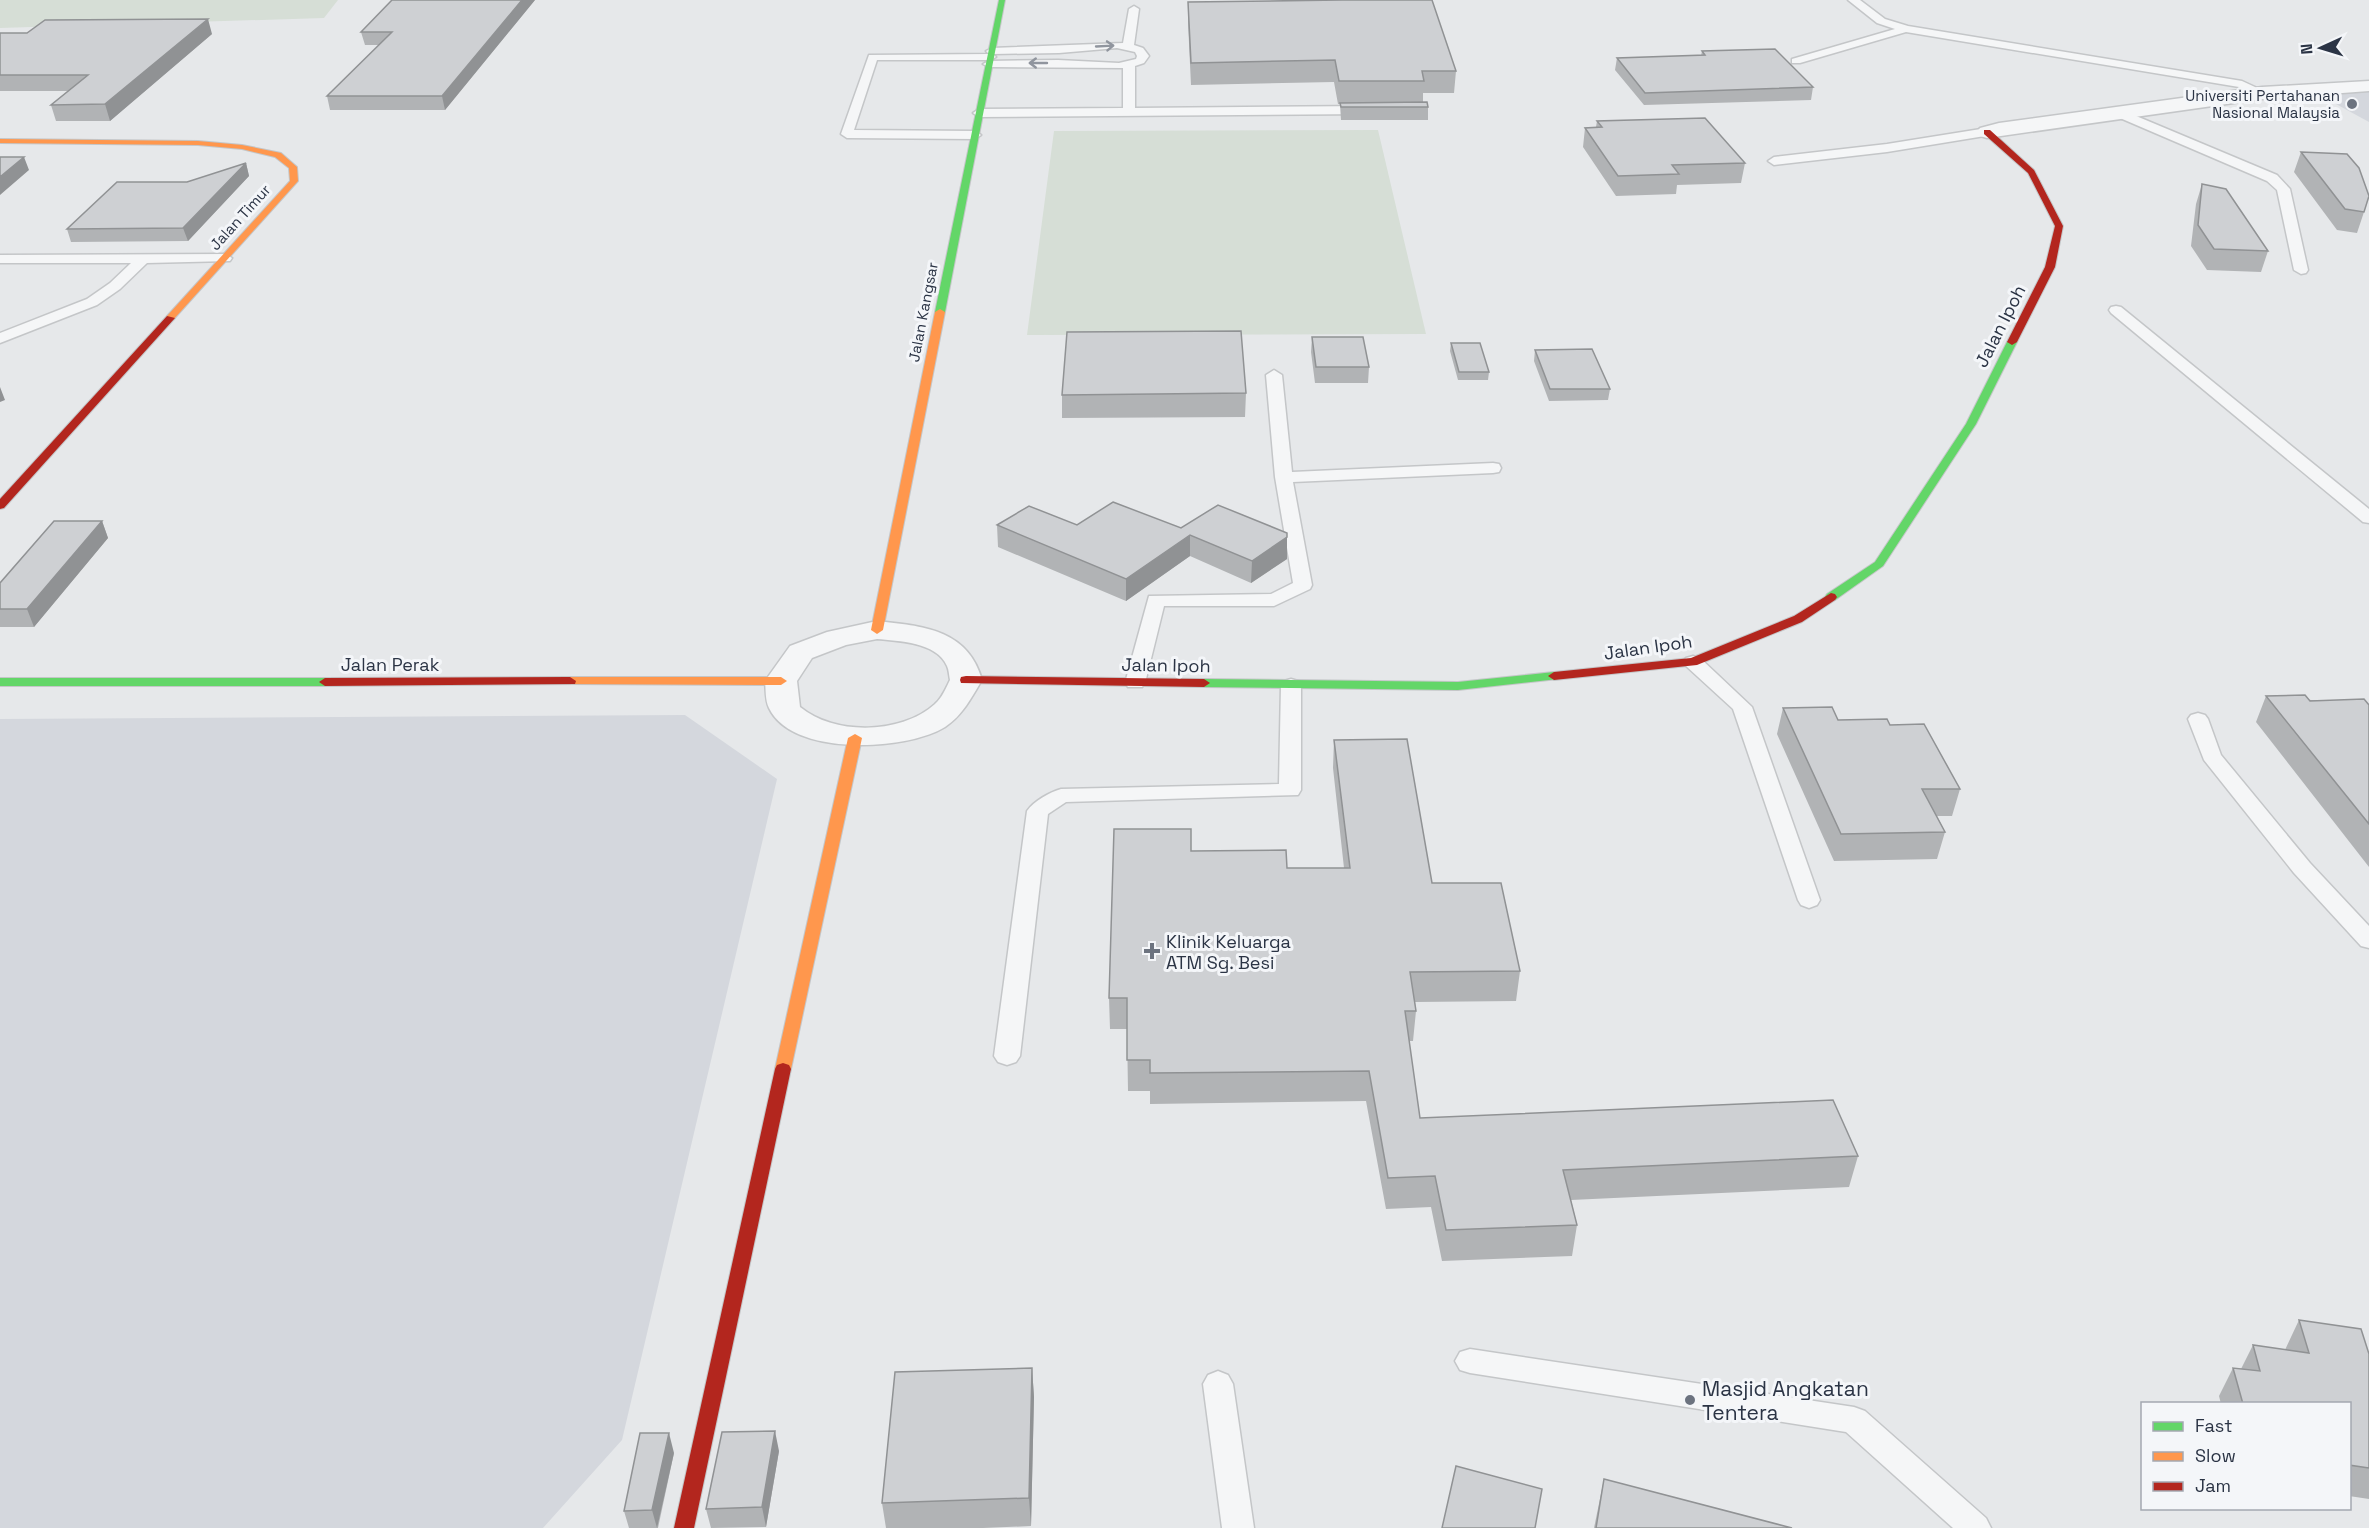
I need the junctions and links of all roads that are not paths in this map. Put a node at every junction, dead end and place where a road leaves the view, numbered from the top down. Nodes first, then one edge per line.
1 (1002, 0) edge
2 (1852, 0) edge
3 (1134, 9) dead end
4 (1906, 29) junction
5 (1128, 47) junction
6 (1083, 49) junction
7 (991, 57) junction
8 (1796, 61) dead end
9 (1086, 64) junction
10 (1129, 65) junction
11 (2369, 86) edge
12 (2262, 93) junction
13 (1377, 110) edge
14 (1129, 112) junction
15 (2117, 112) junction
16 (980, 113) junction
17 (1987, 132) junction
18 (975, 135) junction
19 (0, 141) edge
20 (1774, 161) dead end
21 (225, 258) junction
22 (0, 259) edge
23 (142, 260) junction
24 (2301, 270) dead end
25 (2116, 309) dead end
26 (0, 338) edge
27 (1274, 375) dead end
28 (1493, 468) dead end
29 (1284, 477) junction
30 (0, 506) edge
31 (2369, 518) edge
32 (877, 630) junction
33 (1693, 662) junction
34 (966, 680) junction
35 (781, 681) junction
36 (0, 682) edge
37 (1135, 683) junction
38 (1291, 685) junction
39 (2198, 719) dead end
40 (855, 738) junction
41 (1809, 900) dead end
42 (2369, 940) edge
43 (1007, 1056) dead end
44 (1470, 1361) dead end
45 (1218, 1384) dead end
46 (684, 1528) edge
47 (1238, 1528) edge
48 (1975, 1528) edge

1 - 7 street, Jalan Kangsar
2 - 4 lane
3 - 5 lane
4 - 8 lane
4 - 12 lane
6 -> 5 lane
5 - 10 lane
6 - 7 lane
6 - 9 lane
9 -> 7 lane
7 - 16 street, Jalan Kangsar
7 - 18 lane
9 - 10 lane
10 - 14 lane
11 - 12 street
12 - 15 street
13 - 14 lane
14 - 16 lane
15 - 17 street
15 - 24 lane
16 - 18 street, Jalan Kangsar
17 - 20 lane
17 - 33 street, Jalan Ipoh
18 - 32 street, Jalan Kangsar
19 - 21 street, Jalan Timur
21 - 23 lane
21 - 30 street, Jalan Timur
22 - 23 lane
23 - 26 lane
25 - 31 lane
27 - 29 lane
28 - 29 lane
29 - 37 lane
32 - 34 street
32 - 35 street
33 - 38 street, Jalan Ipoh
33 - 41 lane
34 - 37 street, Jalan Ipoh
34 - 40 street
35 - 36 street, Jalan Perak
35 - 40 street
37 - 38 street, Jalan Ipoh
38 - 43 lane
39 - 42 lane
40 - 46 street
44 - 48 lane
45 - 47 lane

